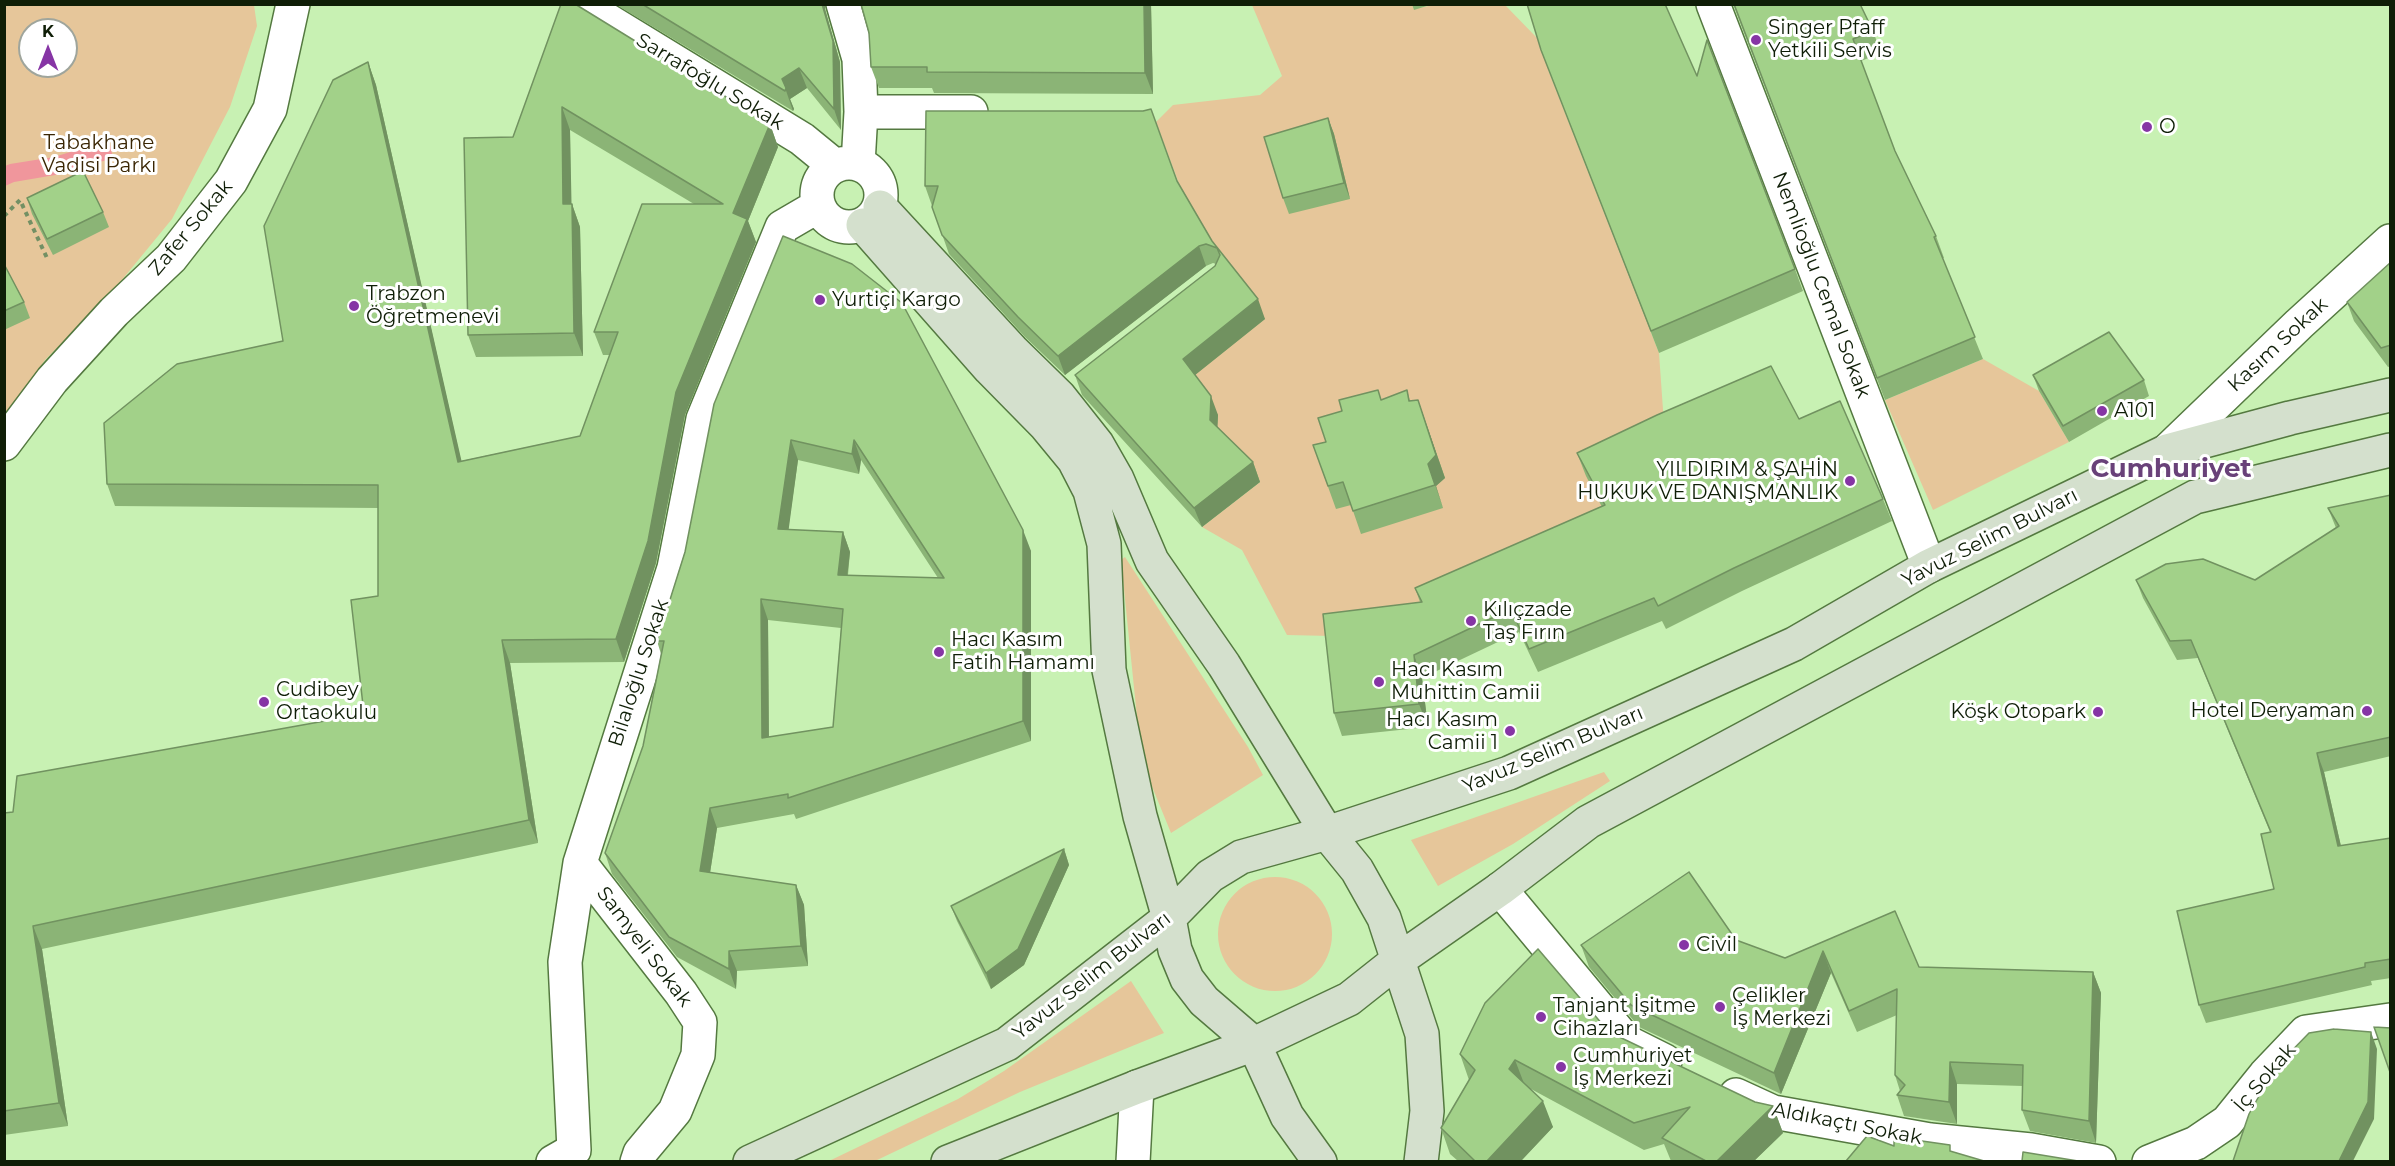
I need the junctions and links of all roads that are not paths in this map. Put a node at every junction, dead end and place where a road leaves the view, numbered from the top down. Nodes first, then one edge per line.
1 (293, 4) edge
2 (582, 4) edge
3 (843, 4) edge
4 (1713, 4) edge
5 (861, 112) junction
6 (1000, 112) edge
7 (846, 165) junction
8 (818, 206) junction
9 (871, 216) junction
10 (2391, 241) edge
11 (2391, 395) edge
12 (4, 444) edge
13 (2391, 450) edge
14 (2167, 451) junction
15 (1140, 534) junction
16 (1104, 544) junction
17 (1929, 566) junction
18 (1327, 833) junction
19 (580, 863) junction
20 (1500, 889) junction
21 (1169, 918) junction
22 (1396, 961) junction
23 (2391, 1020) edge
24 (1254, 1044) junction
25 (1137, 1087) junction
26 (1927, 1151) edge
27 (2030, 1156) edge
28 (553, 1161) edge
29 (637, 1161) edge
30 (750, 1161) edge
31 (948, 1161) edge
32 (1133, 1161) edge
33 (1320, 1161) edge
34 (1421, 1161) edge
35 (2099, 1161) edge
36 (2149, 1161) edge

1 - 12 street, Zafer Sokak
2 - 7 street, Sarrafoğlu Sokak
3 - 5 street
4 - 17 street, Nemlioğlu Cemal Sokak
5 - 6 street
5 - 7 street
7 - 8 street
7 - 9 street
8 - 9 street
8 - 19 street, Bilaloğlu Sokak
9 - 15 main road
9 - 16 main road
10 - 14 street, Kasım Sokak
11 - 14 main road, Yavuz Selim Bulvarı
13 - 20 main road
14 - 17 main road, Yavuz Selim Bulvarı
15 - 16 street
15 - 18 main road
16 - 21 main road
17 - 18 main road, Yavuz Selim Bulvarı
18 - 21 main road, Yavuz Selim Bulvarı
18 - 22 main road
19 - 28 street, Bilaloğlu Sokak
19 - 29 street, Samyeli Sokak
20 - 22 main road
20 - 26 street, Aldıkaçtı Sokak
21 - 24 main road
21 - 30 main road, Yavuz Selim Bulvarı
22 - 24 main road
22 - 34 main road
23 - 36 street, İç Sokak
24 - 25 main road
24 - 33 main road
25 - 31 main road
25 - 32 street
26 - 27 street, Aldıkaçtı Sokak
27 - 35 street, Aldıkaçtı Sokak

